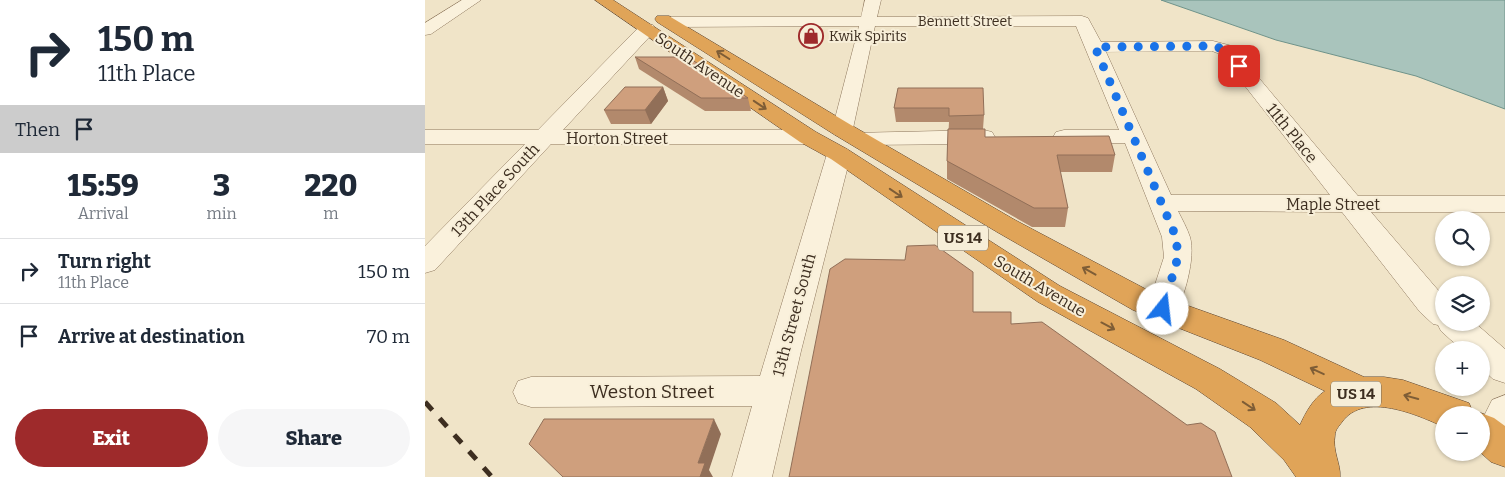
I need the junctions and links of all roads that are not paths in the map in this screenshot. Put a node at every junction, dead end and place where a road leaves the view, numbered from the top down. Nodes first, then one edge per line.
1 (473, 0) edge
2 (603, 0) edge
3 (633, 0) edge
4 (873, 0) edge
5 (660, 17) junction
6 (867, 21) junction
7 (425, 30) edge
8 (1095, 47) junction
9 (1133, 136) junction
10 (425, 137) edge
11 (1004, 137) edge
12 (1043, 137) edge
13 (544, 138) junction
14 (808, 138) junction
15 (846, 141) junction
16 (1160, 203) junction
17 (1349, 204) junction
18 (1505, 204) edge
19 (425, 263) edge
20 (1435, 307) edge
21 (1163, 309) junction
22 (1462, 331) edge
23 (1505, 370) edge
24 (773, 390) junction
25 (531, 392) dead end
26 (1361, 392) junction
27 (1438, 406) edge
28 (752, 477) edge
29 (1320, 477) edge

1 - 7 street
2 - 5 highway, South Avenue / US 14
3 - 5 highway, South Avenue / US 14
4 - 6 street, 13th Street South
5 - 6 street, Bennett Street
5 - 13 street, 13th Place South
5 -> 14 highway, South Avenue / US 14
15 -> 5 highway, South Avenue / US 14
6 - 8 street, Bennett Street
6 - 15 street, 13th Street South
8 - 9 street
8 - 17 street, 11th Place
9 - 12 street
9 - 16 street
10 - 13 street, Horton Street
11 - 15 street
13 - 14 street, Horton Street
13 - 19 street, 13th Place South
14 - 15 highway, South Avenue / US 14
21 -> 15 highway, South Avenue / US 14
15 - 24 street, 13th Street South
15 -> 29 highway, South Avenue / US 14
16 - 17 street, Maple Street
16 - 21 street
17 - 18 street, Maple Street
17 - 20 street, 11th Place
26 -> 21 highway, South Avenue / US 14
22 - 23 street
24 - 25 street, Weston Street
24 - 28 street, 13th Street South
27 -> 26 highway, South Avenue / US 14
26 - 29 highway, South Avenue / US 14

